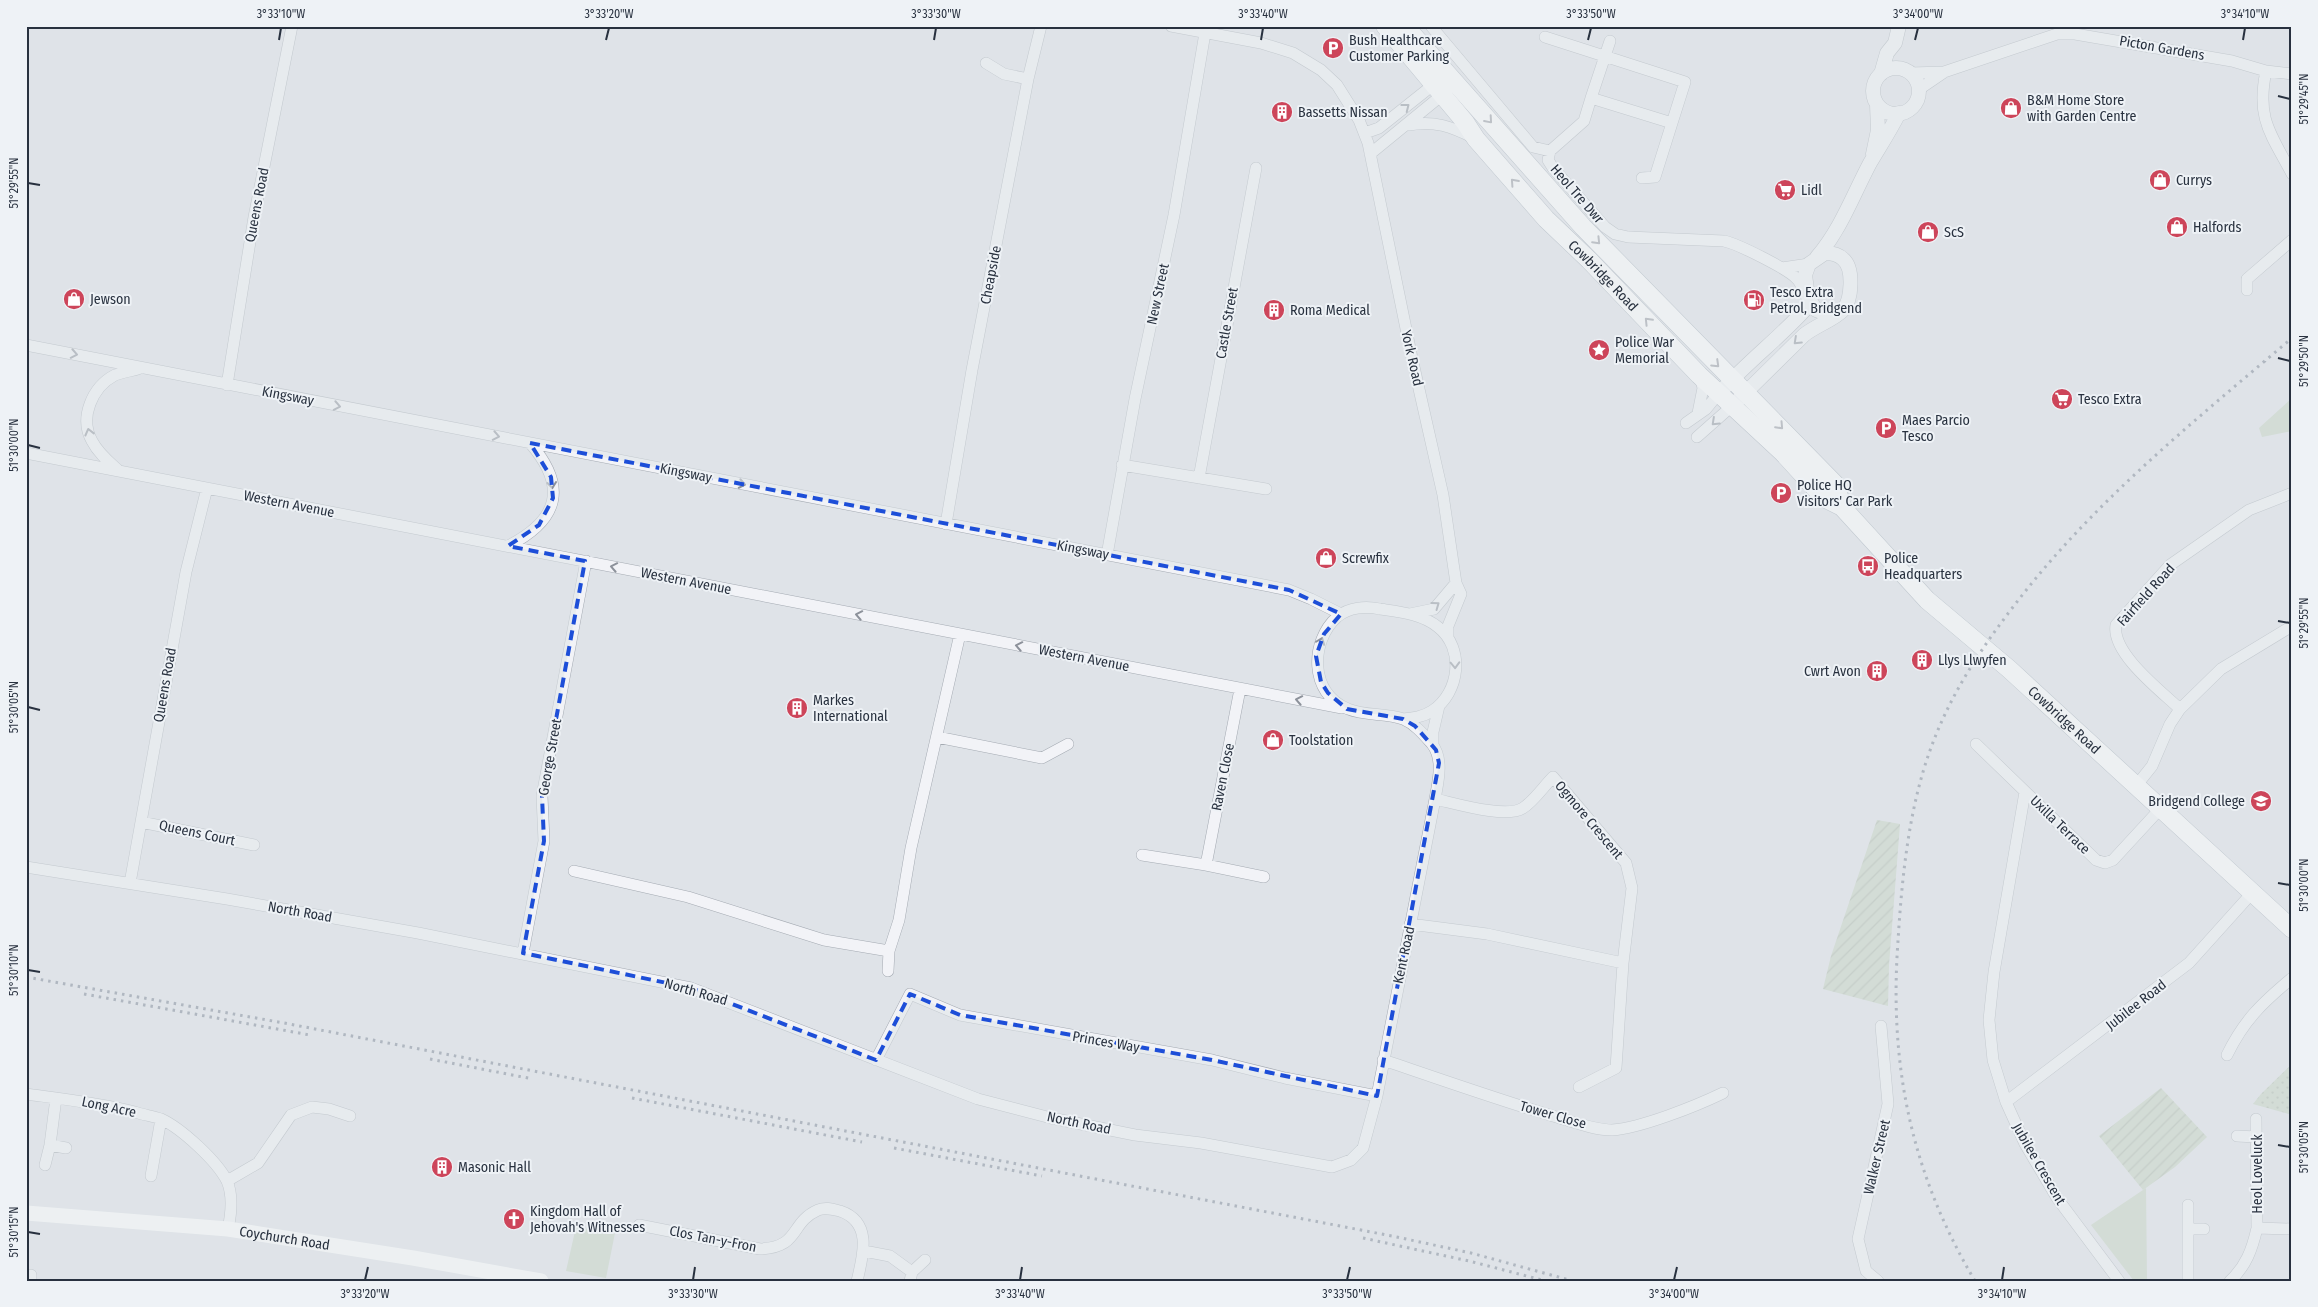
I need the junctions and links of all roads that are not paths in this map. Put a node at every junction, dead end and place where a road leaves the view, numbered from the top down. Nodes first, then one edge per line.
1 (292, 26) edge
2 (1041, 26) edge
3 (1171, 26) edge
4 (1385, 26) edge
5 (1405, 26) edge
6 (1431, 26) edge
7 (1900, 26) edge
8 (1205, 33) junction
9 (1545, 37) dead end
10 (1610, 42) dead end
11 (1895, 43) junction
12 (1605, 56) junction
13 (986, 63) dead end
14 (2266, 71) junction
15 (1908, 72) junction
16 (1944, 72) junction
17 (1881, 74) junction
18 (2292, 74) edge
19 (1028, 79) junction
20 (1445, 84) junction
21 (1918, 90) junction
22 (1591, 98) junction
23 (1877, 105) junction
24 (1899, 113) junction
25 (1672, 123) junction
26 (1406, 126) junction
27 (1365, 133) junction
28 (1476, 139) junction
29 (1550, 151) junction
30 (1370, 154) junction
31 (1871, 162) junction
32 (1256, 168) dead end
33 (2292, 174) edge
34 (1642, 178) dead end
35 (1841, 222) junction
36 (2292, 240) edge
37 (1843, 258) junction
38 (1813, 260) junction
39 (1782, 268) junction
40 (2244, 282) dead end
41 (1809, 300) junction
42 (1832, 316) junction
43 (26, 345) edge
44 (146, 368) junction
45 (1699, 375) junction
46 (1732, 379) junction
47 (227, 384) junction
48 (1745, 392) junction
49 (1719, 393) junction
50 (1732, 406) junction
51 (1698, 413) junction
52 (1686, 423) dead end
53 (1697, 438) dead end
54 (530, 443) junction
55 (26, 453) edge
56 (1122, 465) junction
57 (118, 470) junction
58 (1200, 478) junction
59 (207, 488) junction
60 (1266, 489) dead end
61 (2292, 494) edge
62 (1842, 507) junction
63 (946, 524) junction
64 (508, 546) junction
65 (1107, 555) junction
66 (586, 561) junction
67 (1456, 583) junction
68 (1341, 614) junction
69 (1408, 614) junction
70 (2292, 626) edge
71 (960, 634) junction
72 (1448, 636) junction
73 (1240, 689) junction
74 (1439, 706) junction
75 (1346, 709) junction
76 (2180, 710) junction
77 (1402, 719) junction
78 (938, 737) junction
79 (1068, 744) dead end
80 (1976, 744) dead end
81 (1433, 745) junction
82 (2136, 786) junction
83 (2025, 792) junction
84 (1435, 799) junction
85 (2160, 809) junction
86 (140, 822) junction
87 (254, 845) dead end
88 (1142, 855) dead end
89 (1206, 865) junction
90 (26, 867) edge
91 (574, 871) dead end
92 (1264, 877) dead end
93 (130, 883) junction
94 (2252, 893) junction
95 (1410, 924) junction
96 (2292, 929) edge
97 (889, 952) junction
98 (523, 953) junction
99 (1623, 963) junction
100 (888, 972) dead end
101 (1994, 972) joint
102 (2292, 978) edge
103 (1881, 1026) dead end
104 (2226, 1055) dead end
105 (876, 1060) junction
106 (1383, 1060) junction
107 (1579, 1087) dead end
108 (1723, 1093) dead end
109 (26, 1094) edge
110 (1377, 1096) junction
111 (56, 1098) junction
112 (2006, 1102) junction
113 (350, 1116) dead end
114 (161, 1119) junction
115 (2256, 1119) dead end
116 (2237, 1136) dead end
117 (2256, 1137) junction
118 (50, 1145) junction
119 (66, 1148) dead end
120 (1351, 1160) joint
121 (45, 1165) dead end
122 (151, 1176) dead end
123 (227, 1181) junction
124 (2188, 1206) dead end
125 (26, 1213) edge
126 (639, 1225) dead end
127 (2257, 1228) junction
128 (2292, 1228) edge
129 (228, 1229) junction
130 (2188, 1229) junction
131 (2204, 1229) dead end
132 (864, 1251) junction
133 (925, 1260) dead end
134 (911, 1276) edge
135 (541, 1281) edge
136 (857, 1281) edge
137 (1878, 1281) edge
138 (2119, 1281) edge
139 (2188, 1281) edge
140 (2230, 1281) edge

1 - 47 street, Queens Road
2 - 19 street, Cheapside
3 - 8 street, York Road
4 - 20 main road, Cowbridge Road
5 - 20 main road, Cowbridge Road
6 - 29 street, Heol Tre Dwr
7 - 11 street
8 - 27 street, York Road
8 - 56 street, New Street
9 - 12 street
10 - 12 street
11 - 15 street
11 - 17 street
12 - 22 street
12 - 25 street
13 - 19 street
14 - 16 street, Picton Gardens
14 - 18 street, Picton Gardens
14 - 33 street
15 - 16 street, Picton Gardens
15 - 17 street
15 - 21 street
16 - 21 street, Picton Gardens
17 - 23 street
19 - 63 street, Cheapside
20 - 26 street
27 -> 20 street
20 - 28 main road, Cowbridge Road
20 -> 46 main road, Cowbridge Road
21 - 24 street
22 - 25 street
22 - 29 street
23 - 24 street
23 - 31 street
24 - 31 street
25 - 34 street
26 - 28 street
26 - 30 street
27 - 30 street, York Road
45 -> 28 main road, Cowbridge Road
29 - 39 street, Heol Tre Dwr
30 - 67 street, York Road
31 - 35 street
32 - 58 street, Castle Street
35 - 37 street
35 - 38 street
36 - 40 street
37 - 38 street
37 - 42 street
38 - 39 street
38 - 41 street
39 - 41 street, Heol Tre Dwr
41 - 42 street
41 - 46 street
42 -> 48 street
43 -> 44 street, Kingsway
44 - 47 street, Kingsway
57 -> 44 street
45 - 49 main road, Cowbridge Road
45 - 51 street
46 - 48 main road, Cowbridge Road
46 - 49 street
47 -> 54 street, Kingsway
48 - 50 street
48 -> 62 main road, Cowbridge Road
49 - 50 main road, Cowbridge Road
49 - 51 street
50 -> 53 street
50 - 62 main road, Cowbridge Road
51 - 52 street
54 -> 63 street, Kingsway
54 -> 64 street
55 - 57 street, Western Avenue
56 - 58 street
56 - 65 street, New Street
57 - 59 street, Western Avenue
58 - 60 street
59 - 64 street, Western Avenue
59 - 86 street, Queens Road
61 - 76 street, Fairfield Road
62 - 82 main road, Cowbridge Road
63 - 65 street, Kingsway
64 - 66 street, Western Avenue
65 - 68 street, Kingsway
71 -> 66 street, Western Avenue
66 - 98 street, George Street
69 -> 67 street
67 - 72 street, York Road
68 - 69 street
75 -> 68 street
69 - 72 street
70 - 76 street
73 -> 71 street, Western Avenue
71 - 78 street
72 -> 74 street
75 -> 73 street, Western Avenue
73 - 89 street, Raven Close
74 - 77 street
74 - 81 street, Kent Road
75 - 77 street
76 - 82 street
77 - 81 street
78 - 79 street
78 - 97 street
80 - 83 street, Uxilla Terrace
81 - 84 street, Kent Road
82 - 85 main road, Cowbridge Road
83 - 85 street, Uxilla Terrace
83 - 101 street, Uxilla Terrace
84 - 95 street, Kent Road
84 - 99 street, Ogmore Crescent
85 - 94 main road, Cowbridge Road
86 - 87 street, Queens Court
86 - 93 street, Queens Road
88 - 89 street
89 - 92 street
90 - 93 street, North Road
91 - 97 street
93 - 98 street, North Road
94 - 96 main road, Cowbridge Road
94 - 112 street, Jubilee Road
95 - 99 street
95 - 106 street, Kent Road
97 - 100 street
98 - 105 street, North Road
99 - 107 street, Ogmore Crescent
101 - 112 street, Jubilee Crescent
102 - 104 street
103 - 137 street, Walker Street
105 - 110 street, Princes Way
105 - 120 street, North Road
106 - 108 street, Tower Close
106 - 110 street, Kent Road
109 - 111 street, Long Acre
110 - 120 street, Kent Road
111 - 114 street, Long Acre
111 - 118 street
112 - 138 street, Jubilee Crescent
113 - 123 street
114 - 122 street
114 - 123 street, Long Acre
115 - 117 street, Heol Loveluck
116 - 117 street
117 - 127 street, Heol Loveluck
118 - 119 street
118 - 121 street
123 - 129 street, Long Acre
124 - 130 street
125 - 129 main road, Coychurch Road
126 - 132 street, Clos Tan-y-Fron
127 - 128 street, Heol Loveluck
127 - 140 street, Heol Loveluck
129 - 135 main road, Coychurch Road
130 - 131 street
130 - 139 street
132 - 134 street
132 - 136 street, Clos Tan-y-Fron
133 - 134 street

